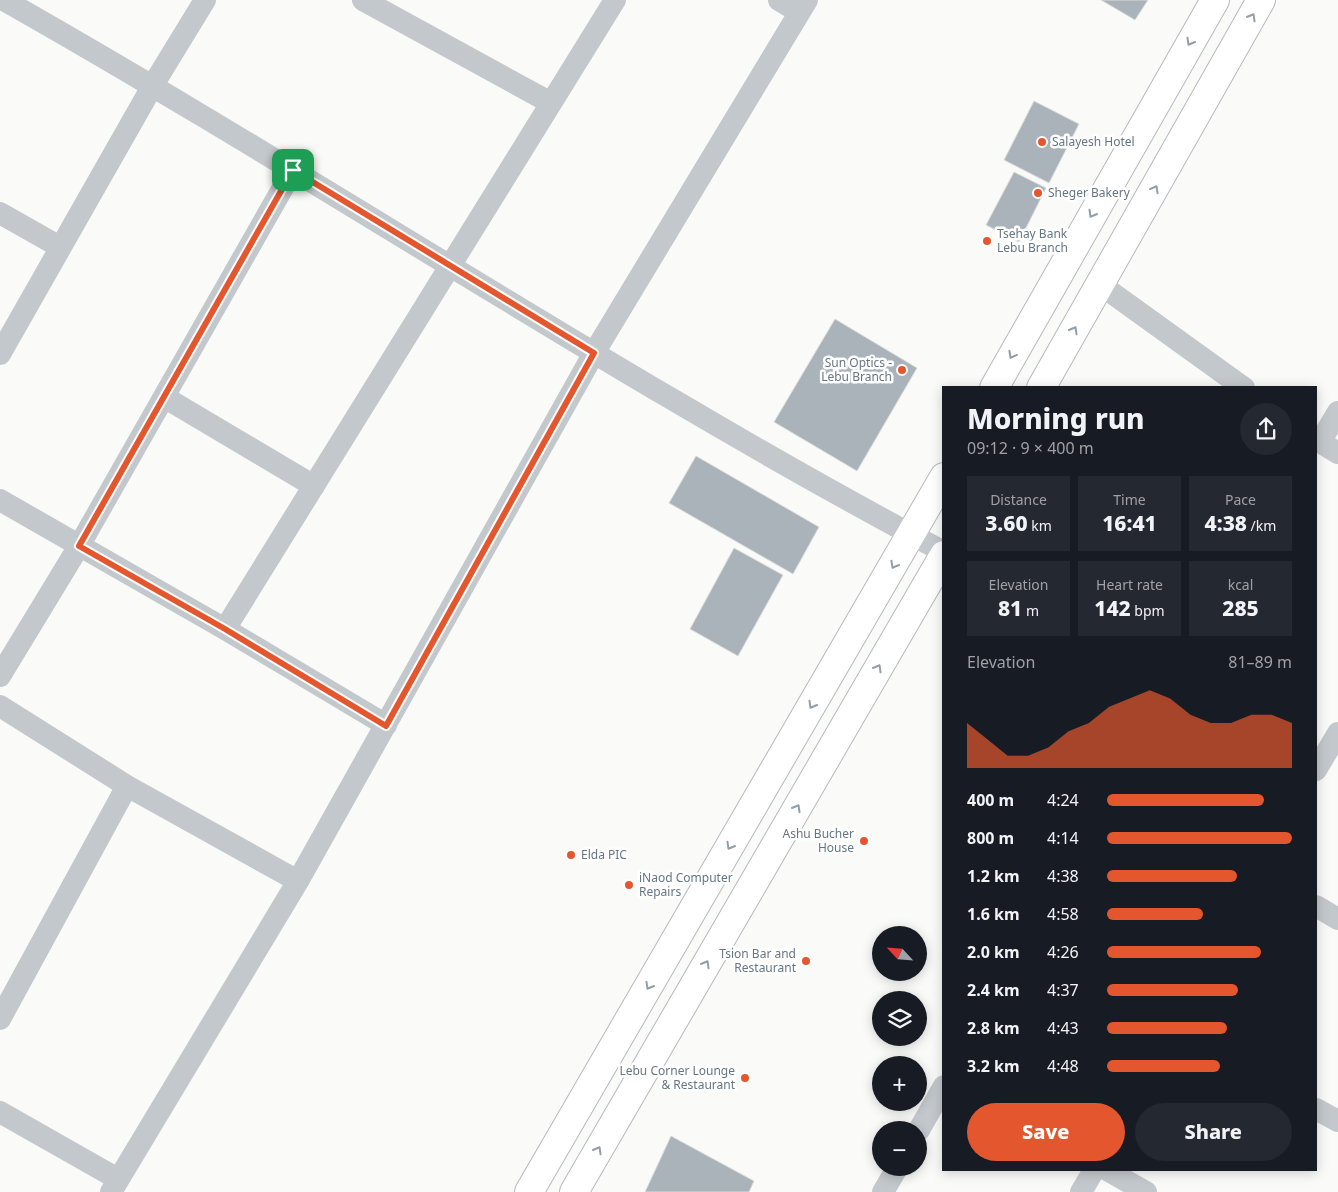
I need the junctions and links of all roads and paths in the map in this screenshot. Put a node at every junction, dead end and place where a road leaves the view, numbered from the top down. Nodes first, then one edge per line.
1 (4, 0) edge
2 (204, 0) edge
3 (363, 0) edge
4 (615, 0) edge
5 (779, 0) edge
6 (1215, 0) edge
7 (1262, 0) edge
8 (803, 6) edge
9 (393, 7) edge
10 (153, 85) junction
11 (551, 103) junction
12 (293, 170) junction
13 (0, 213) edge
14 (60, 247) junction
15 (452, 266) junction
16 (1100, 285) junction
17 (594, 353) junction
18 (0, 354) edge
19 (995, 386) edge
20 (1042, 386) edge
21 (1241, 386) edge
22 (164, 397) junction
23 (1338, 412) edge
24 (1323, 445) edge
25 (942, 481) edge
26 (314, 486) junction
27 (0, 500) edge
28 (911, 535) junction
29 (79, 546) junction
30 (942, 553) edge
31 (942, 557) edge
32 (225, 629) junction
33 (0, 676) edge
34 (0, 706) edge
35 (386, 726) junction
36 (1338, 733) edge
37 (1317, 768) edge
38 (127, 786) junction
39 (298, 881) junction
40 (1317, 907) edge
41 (1338, 919) edge
42 (0, 1019) edge
43 (942, 1090) edge
44 (1317, 1110) edge
45 (0, 1112) edge
46 (924, 1121) edge
47 (1338, 1122) edge
48 (1093, 1171) edge
49 (1109, 1171) edge
50 (892, 1176) edge
51 (114, 1185) edge
52 (580, 1190) edge
53 (529, 1192) edge
54 (883, 1192) edge
55 (1081, 1192) edge
56 (1146, 1192) edge

1 - 10 street
2 - 10 street
3 - 9 street
4 - 11 street
5 - 8 street
6 -> 19 main road
16 -> 7 main road
8 - 17 street
9 - 11 street
10 - 12 street
10 - 14 street
11 - 15 street
12 - 15 street
12 - 22 street
13 - 14 street
14 - 18 street
15 - 17 street
15 - 26 street
20 -> 16 main road
16 - 21 street
17 - 28 street
17 - 35 street
22 - 26 street
22 - 29 street
23 - 24 street
25 - 28 main road
26 - 32 street
27 - 29 street
28 - 30 street
28 -> 53 main road
29 - 32 street
29 - 33 street
52 -> 31 main road
32 - 35 street
34 - 38 street
35 - 39 street
36 - 37 street
38 - 39 street
38 - 42 street
39 - 51 street
40 - 41 street
43 - 46 street
44 - 47 street
45 - 51 street
48 - 55 street
49 - 56 street
50 - 54 street

